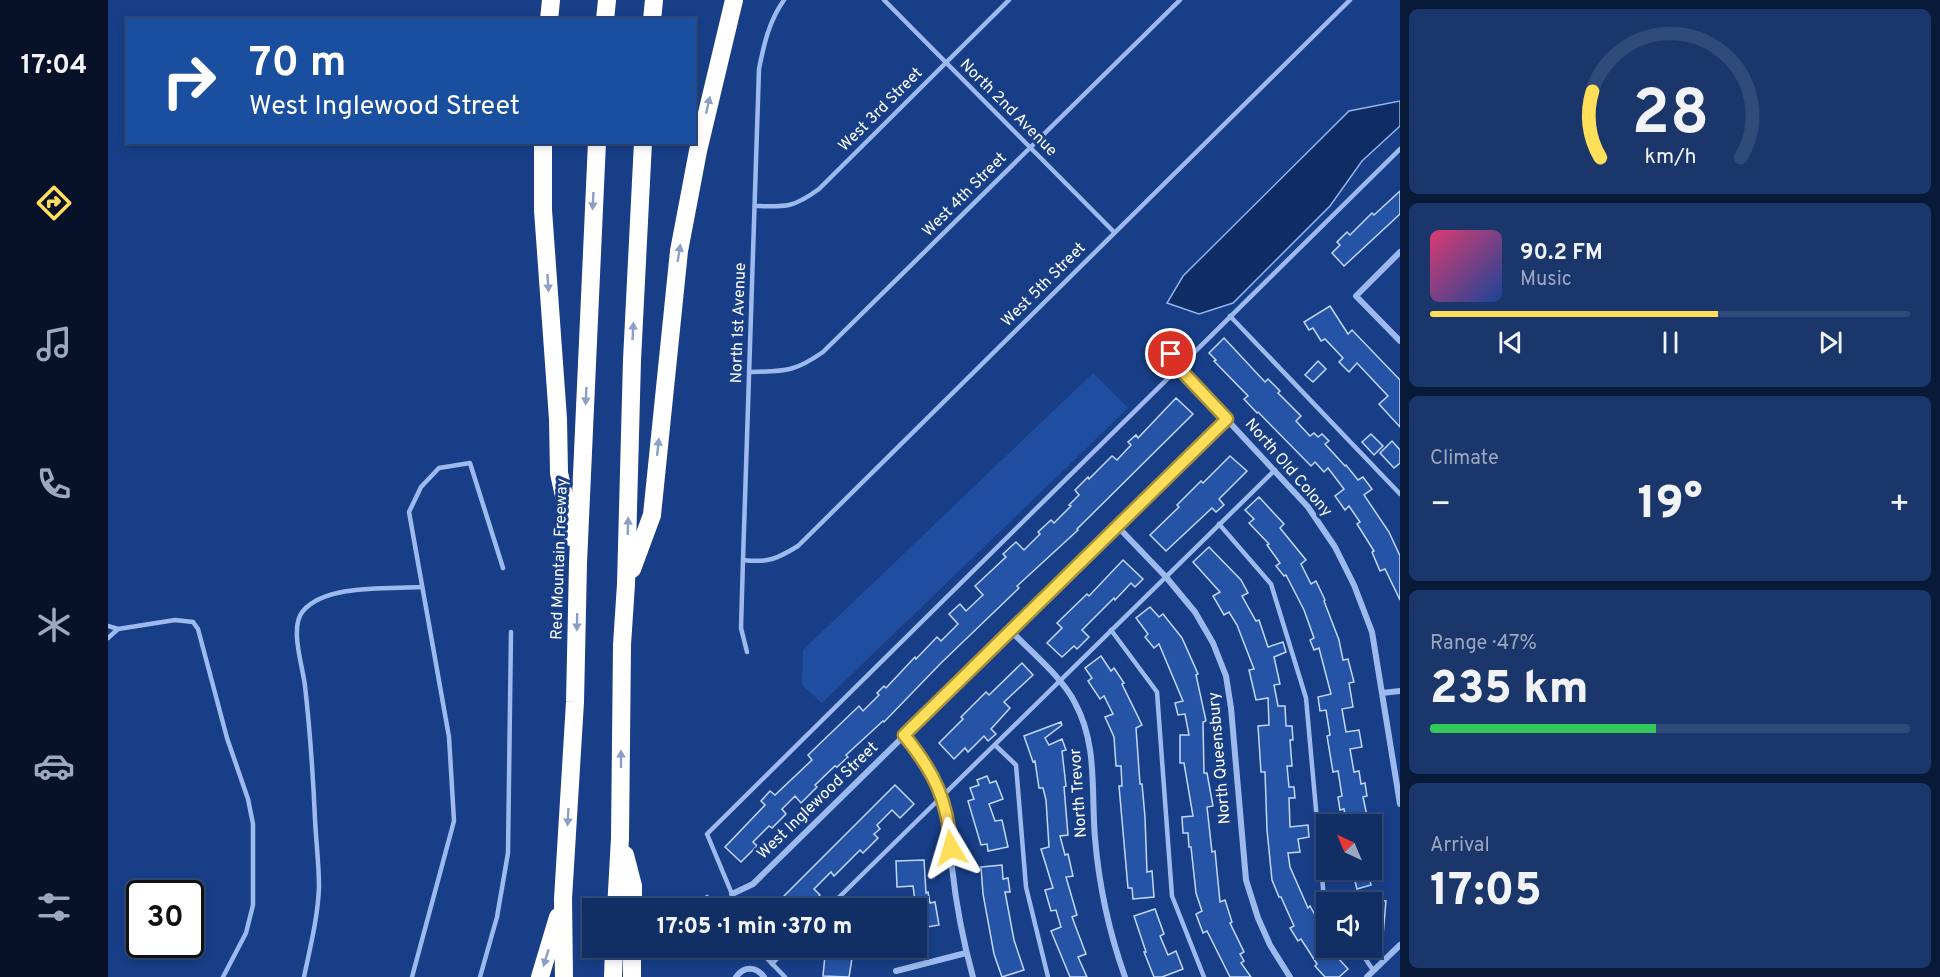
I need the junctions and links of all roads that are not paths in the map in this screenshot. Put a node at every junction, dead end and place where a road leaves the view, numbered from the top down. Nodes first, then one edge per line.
1 (551, 0) edge
2 (607, 0) edge
3 (654, 0) edge
4 (734, 0) edge
5 (784, 0) edge
6 (884, 0) edge
7 (1009, 0) edge
8 (1180, 0) edge
9 (1350, 0) edge
10 (549, 18) edge
11 (605, 18) edge
12 (652, 18) edge
13 (946, 63) junction
14 (543, 144) edge
15 (597, 144) edge
16 (644, 144) edge
17 (1030, 148) junction
18 (1400, 149) edge
19 (754, 206) junction
20 (1114, 232) junction
21 (1400, 252) edge
22 (1230, 316) junction
23 (1164, 341) dead end
24 (1400, 341) edge
25 (1179, 368) junction
26 (749, 372) junction
27 (1227, 419) junction
28 (1275, 470) junction
29 (1400, 494) edge
30 (1219, 525) junction
31 (1118, 527) junction
32 (742, 560) junction
33 (578, 563) junction
34 (503, 568) dead end
35 (1166, 577) junction
36 (627, 584) junction
37 (421, 587) junction
38 (108, 626) edge
39 (118, 629) junction
40 (1111, 630) junction
41 (1011, 631) junction
42 (511, 632) dead end
43 (108, 638) edge
44 (747, 652) dead end
45 (1059, 681) junction
46 (1400, 690) edge
47 (1382, 693) junction
48 (904, 735) junction
49 (995, 745) junction
50 (942, 796) junction
51 (1400, 804) edge
52 (620, 838) junction
53 (1323, 892) edge
54 (732, 894) joint
55 (563, 898) junction
56 (617, 898) edge
57 (633, 898) edge
58 (838, 898) edge
59 (1400, 945) edge
60 (966, 953) junction
61 (614, 958) edge
62 (632, 958) edge
63 (767, 958) edge
64 (777, 958) edge
65 (1365, 958) edge
66 (772, 963) junction
67 (1373, 970) junction
68 (896, 971) dead end
69 (223, 977) edge
70 (304, 977) edge
71 (412, 977) edge
72 (480, 977) edge
73 (540, 977) edge
74 (564, 977) edge
75 (613, 977) edge
76 (632, 977) edge
77 (736, 977) edge
78 (764, 977) edge
79 (785, 977) edge
80 (973, 977) edge
81 (1048, 977) edge
82 (1125, 977) edge
83 (1204, 977) edge
84 (1290, 977) edge
85 (1366, 977) edge

1 - 10 highway
2 - 11 highway
3 - 12 highway
36 -> 4 highway
5 - 19 lane, North 1st Avenue
6 - 13 lane, North 2nd Avenue
7 - 13 lane, West 3rd Street
8 - 17 lane, West 4th Street
9 - 20 lane, West 5th Street
13 - 17 lane, North 2nd Avenue
13 - 19 lane, West 3rd Street
14 -> 33 highway
15 -> 33 highway, Red Mountain Freeway
36 -> 16 highway
17 - 20 lane, North 2nd Avenue
17 - 26 lane, West 4th Street
18 - 22 lane
19 - 26 lane, North 1st Avenue
20 - 32 lane, West 5th Street
21 - 24 street
22 - 25 lane
22 - 29 lane
23 - 25 street, North Old Colony
25 - 27 street, North Old Colony
25 - 54 lane
26 - 32 lane, North 1st Avenue
27 - 28 street, North Old Colony
27 - 31 street, West Inglewood Street
28 - 30 lane
28 - 47 street, North Old Colony
30 - 35 lane
30 - 53 lane
31 - 35 street, North Queensbury
31 - 41 street, West Inglewood Street
32 - 44 lane, North 1st Avenue
33 -> 55 highway, Red Mountain Freeway
34 - 37 lane
35 - 40 lane
35 - 84 street, North Queensbury
52 -> 36 highway
37 - 70 lane
37 - 71 lane
38 - 39 lane
39 - 43 lane
39 - 69 lane
40 - 45 lane
40 - 83 lane
41 - 45 street, North Trevor
41 - 48 street, West Inglewood Street
42 - 72 lane
45 - 49 lane
45 - 82 street, North Trevor
46 - 47 street
47 - 51 street, North Old Colony
48 - 50 street
48 - 54 street, West Inglewood Street
49 - 50 lane
49 - 81 lane
50 - 58 lane
50 - 60 street
52 - 56 highway
52 - 57 highway
55 -> 73 highway
55 - 74 highway, Red Mountain Freeway
59 - 67 street
60 - 68 street
60 - 80 street
61 - 75 highway
62 - 76 highway
63 - 66 lane
64 - 66 lane
65 - 67 lane
66 - 79 lane
67 - 85 street
77 - 78 street

